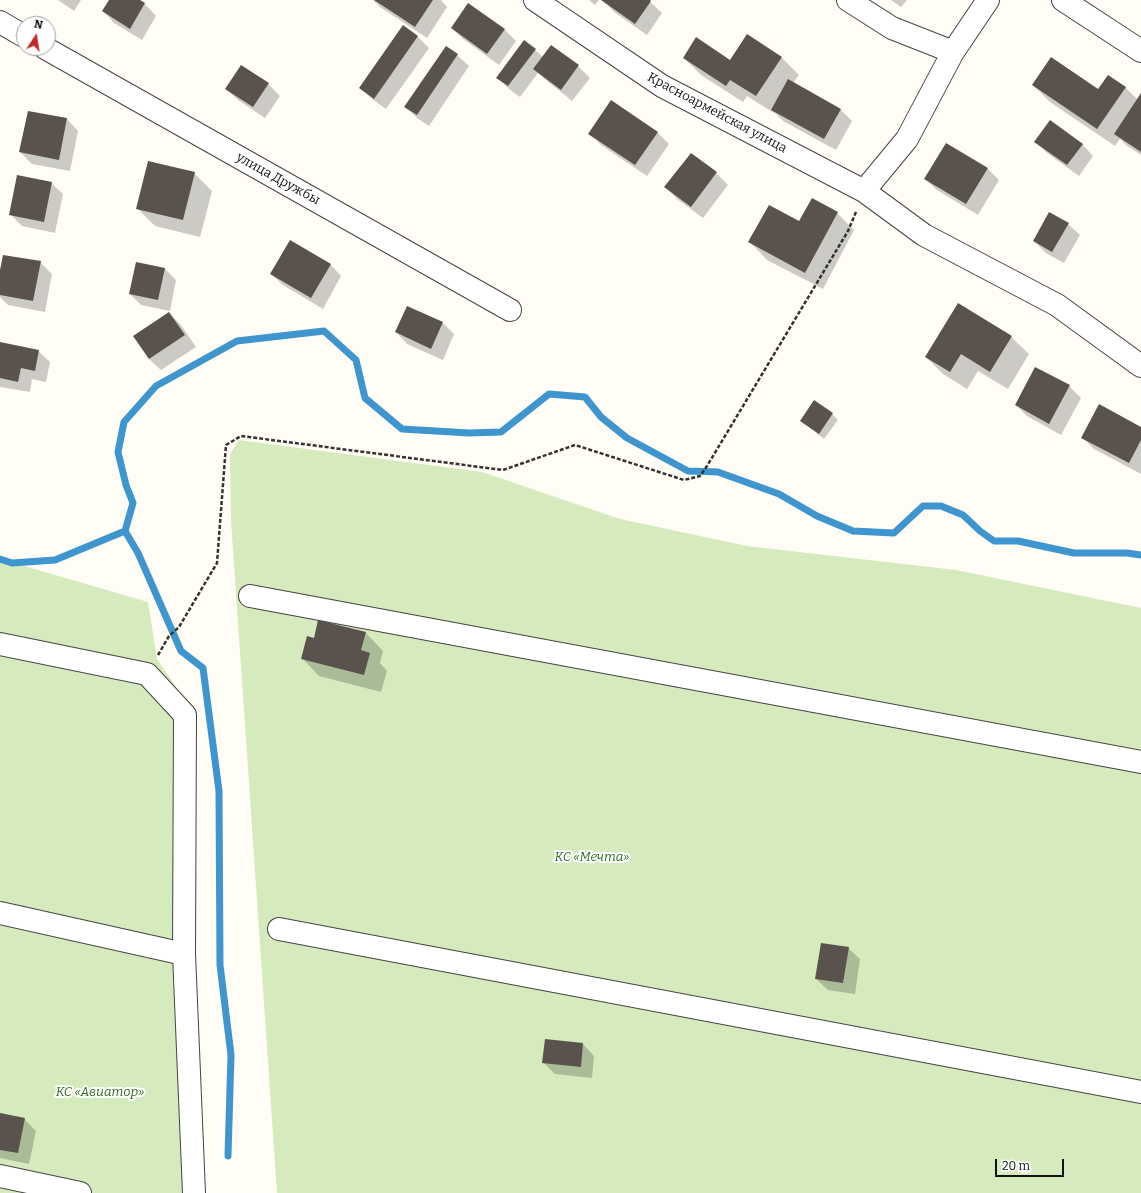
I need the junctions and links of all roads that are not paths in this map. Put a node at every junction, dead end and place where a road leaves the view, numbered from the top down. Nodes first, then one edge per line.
1 (535, 0) edge
2 (848, 0) edge
3 (988, 0) edge
4 (1063, 0) edge
5 (0, 22) edge
6 (16, 31) edge
7 (1141, 51) edge
8 (953, 52) junction
9 (56, 54) edge
10 (864, 191) junction
11 (510, 310) dead end
12 (1141, 366) edge
13 (250, 596) dead end
14 (0, 644) edge
15 (1141, 762) edge
16 (0, 913) edge
17 (279, 929) dead end
18 (184, 954) junction
19 (1141, 1092) edge
20 (0, 1176) edge
21 (80, 1193) edge
22 (194, 1193) edge

1 - 10 street, Красноармейская улица
2 - 8 street
3 - 8 street
4 - 7 street
5 - 6 street
8 - 10 street
9 - 11 street, улица Дружбы
10 - 12 street, Красноармейская улица
13 - 15 street
14 - 18 street
16 - 18 street
17 - 19 street
18 - 22 street
20 - 21 street

